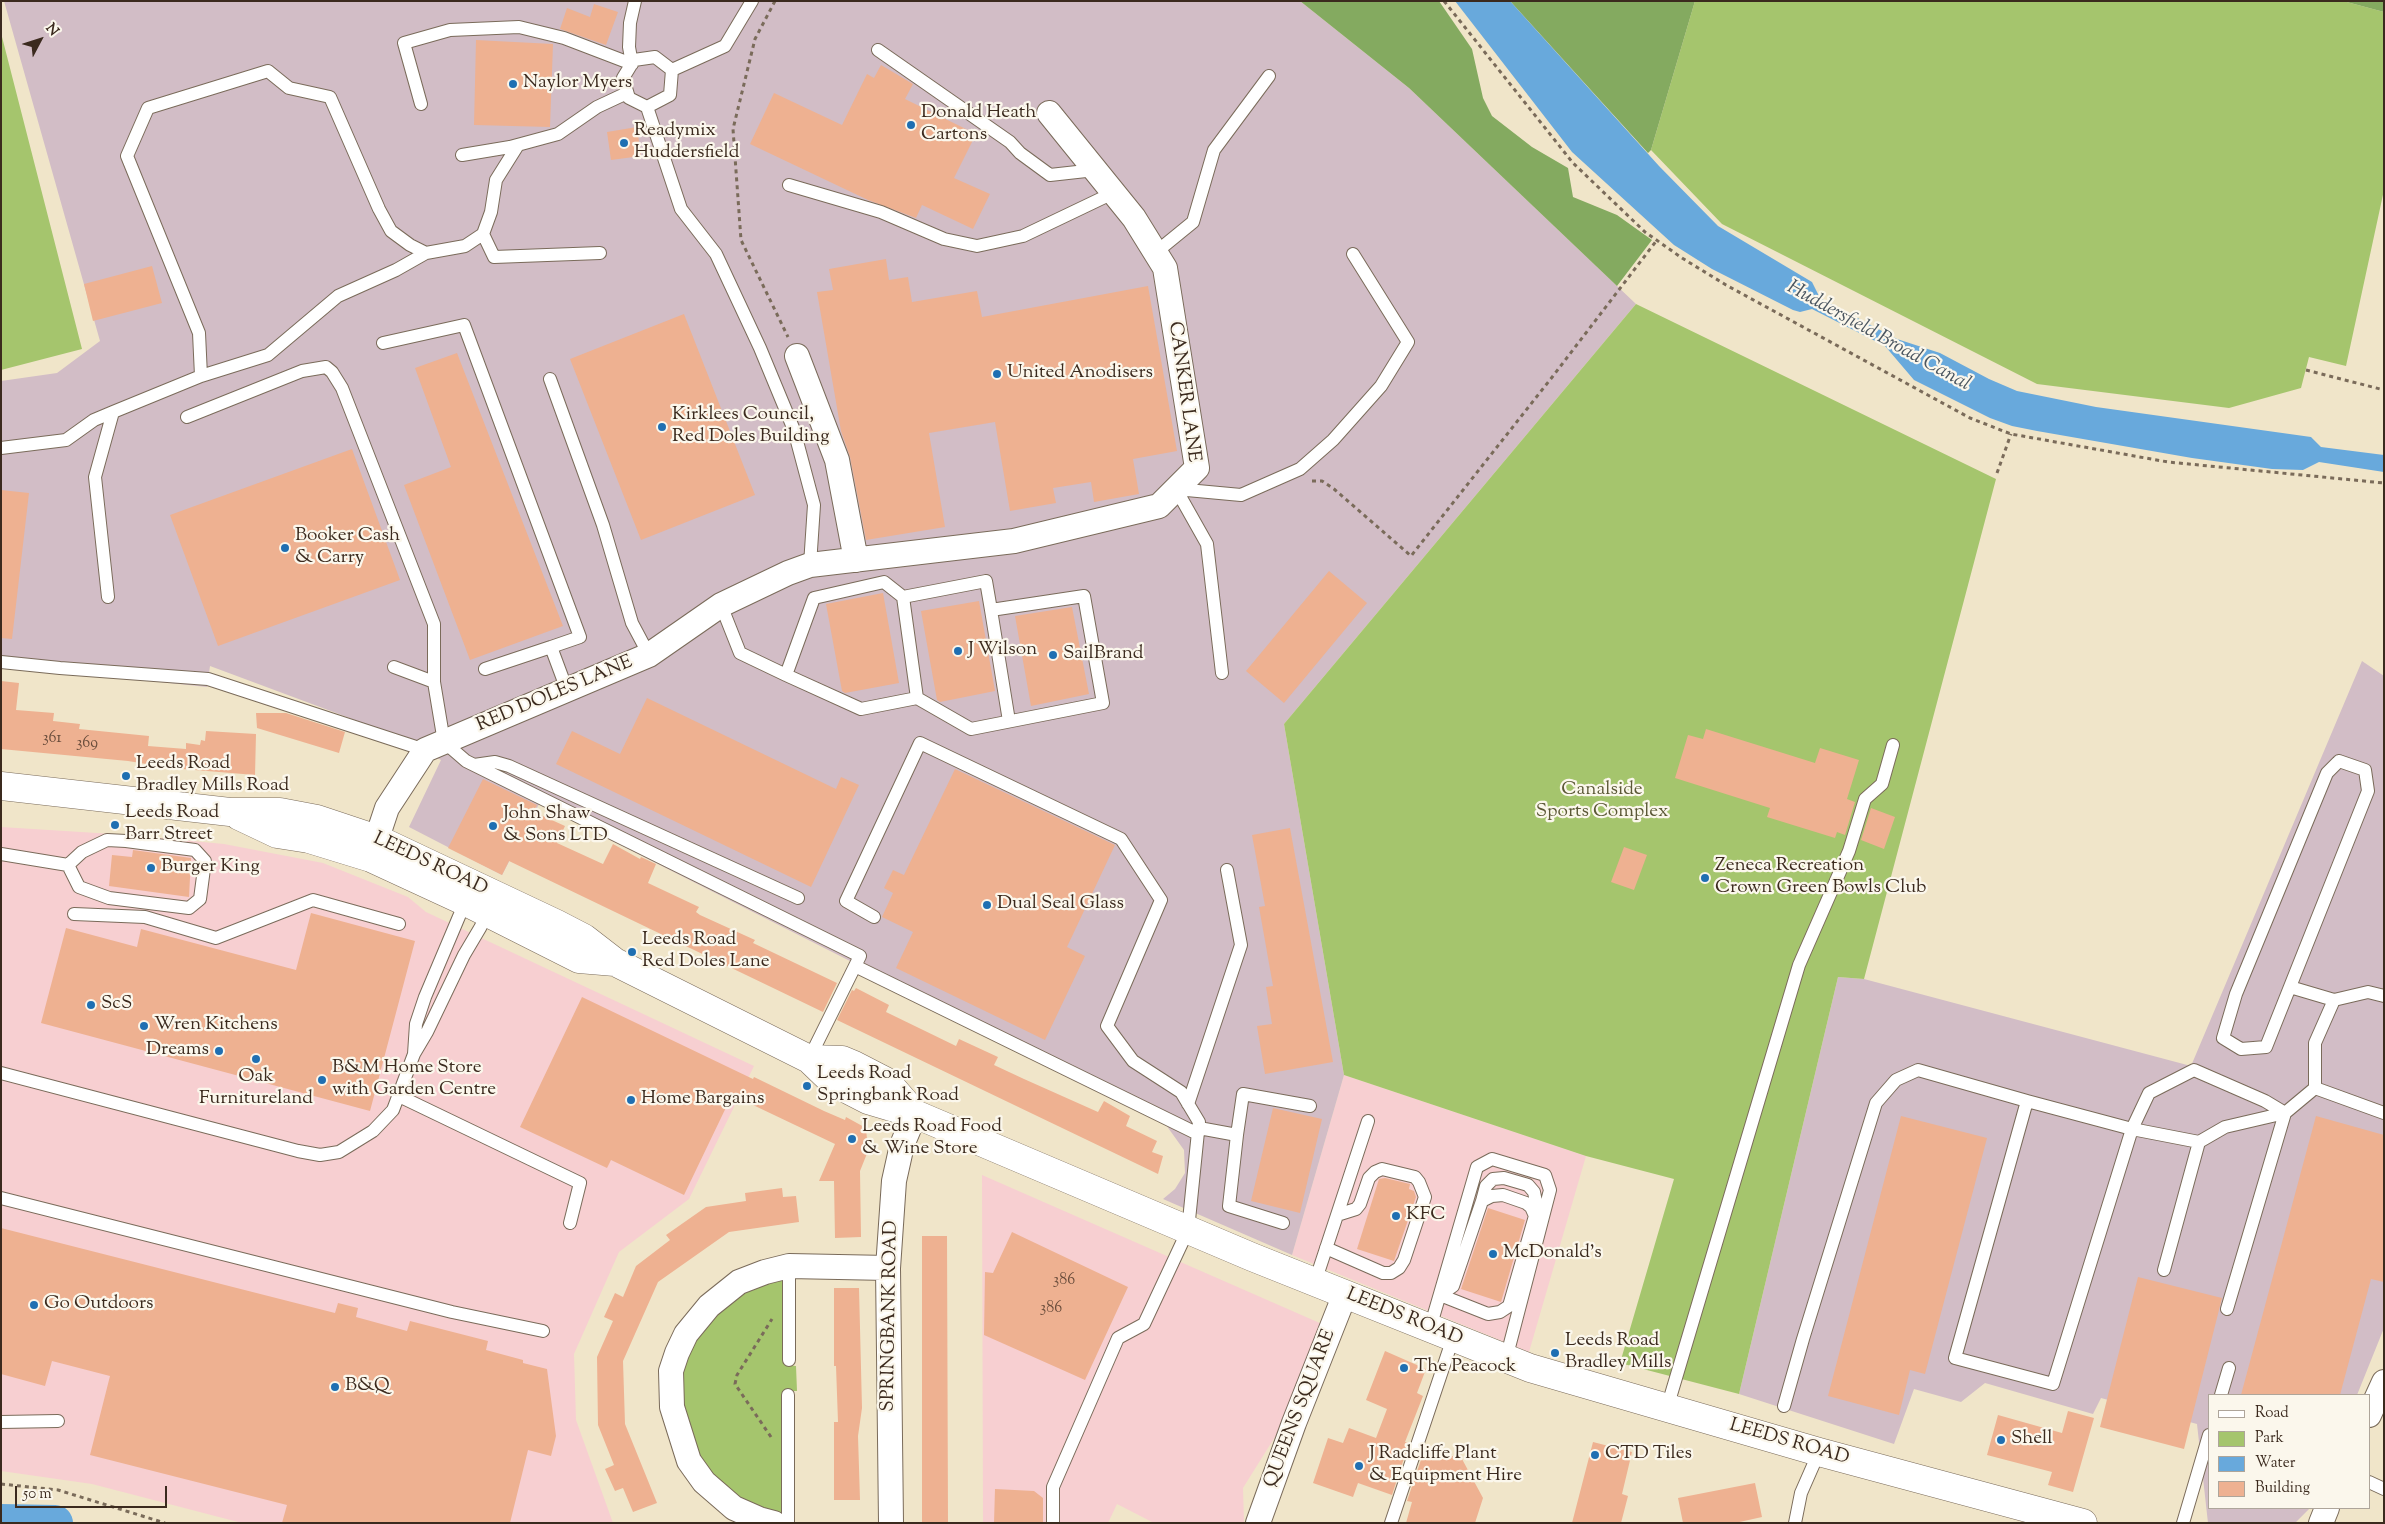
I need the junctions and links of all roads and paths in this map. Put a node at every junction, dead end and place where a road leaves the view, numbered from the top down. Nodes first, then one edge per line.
1 (635, 1) edge
2 (752, 1) edge
3 (775, 1) edge
4 (1444, 1) edge
5 (878, 50) dead end
6 (632, 64) junction
7 (672, 70) junction
8 (1269, 76) dead end
9 (627, 93) junction
10 (422, 104) dead end
11 (648, 107) junction
12 (1049, 113) dead end
13 (518, 145) junction
14 (462, 155) dead end
15 (1095, 170) junction
16 (789, 185) dead end
17 (1113, 193) junction
18 (484, 234) junction
19 (1657, 240) junction
20 (426, 253) junction
21 (600, 253) dead end
22 (1155, 253) junction
23 (1353, 254) dead end
24 (383, 343) dead end
25 (797, 356) joint
26 (2306, 370) dead end
27 (201, 376) junction
28 (550, 379) dead end
29 (2384, 390) edge
30 (113, 412) junction
31 (186, 417) dead end
32 (2011, 434) junction
33 (1, 448) edge
34 (1997, 473) dead end
35 (1303, 480) dead end
36 (2384, 483) edge
37 (1176, 489) junction
38 (856, 560) junction
39 (799, 569) junction
40 (903, 597) junction
41 (108, 598) dead end
42 (721, 605) junction
43 (991, 610) junction
44 (551, 647) junction
45 (649, 655) junction
46 (1, 662) edge
47 (394, 667) dead end
48 (485, 669) dead end
49 (1222, 673) dead end
50 (786, 675) junction
51 (434, 682) junction
52 (567, 690) junction
53 (917, 698) junction
54 (1009, 721) junction
55 (1893, 745) dead end
56 (435, 746) junction
57 (474, 765) junction
58 (1, 786) edge
59 (374, 848) junction
60 (1, 854) edge
61 (68, 865) junction
62 (1227, 870) dead end
63 (798, 898) dead end
64 (478, 901) junction
65 (74, 914) dead end
66 (874, 917) dead end
67 (399, 924) dead end
68 (855, 966) junction
69 (2290, 987) junction
70 (2384, 996) edge
71 (2334, 1000) junction
72 (414, 1054) junction
73 (809, 1059) junction
74 (1, 1073) edge
75 (2315, 1088) junction
76 (399, 1096) junction
77 (2027, 1101) junction
78 (1188, 1104) junction
79 (1310, 1106) dead end
80 (2285, 1113) junction
81 (2384, 1113) edge
82 (915, 1114) junction
83 (1368, 1121) dead end
84 (2132, 1129) junction
85 (1198, 1131) junction
86 (1237, 1136) junction
87 (2199, 1142) junction
88 (1, 1198) edge
89 (1337, 1215) junction
90 (570, 1223) dead end
91 (1282, 1223) dead end
92 (1188, 1230) junction
93 (1326, 1248) junction
94 (789, 1266) junction
95 (888, 1268) junction
96 (2164, 1270) dead end
97 (1315, 1282) junction
98 (1345, 1294) junction
99 (1440, 1295) junction
100 (789, 1302) junction
101 (1509, 1306) junction
102 (2228, 1310) dead end
103 (1514, 1327) junction
104 (542, 1331) dead end
105 (1442, 1333) junction
106 (1506, 1358) junction
107 (789, 1360) dead end
108 (2229, 1368) dead end
109 (2384, 1382) edge
110 (2221, 1394) edge
111 (788, 1395) dead end
112 (1784, 1406) dead end
113 (1667, 1408) junction
114 (2370, 1413) edge
115 (58, 1421) dead end
116 (1, 1422) edge
117 (2208, 1438) edge
118 (788, 1443) junction
119 (1819, 1452) junction
120 (2370, 1482) edge
121 (1, 1484) edge
122 (2384, 1489) edge
123 (2327, 1509) edge
124 (1258, 1522) edge
125 (165, 1523) edge
126 (774, 1523) edge
127 (788, 1523) edge
128 (891, 1523) edge
129 (1053, 1523) edge
130 (1391, 1523) edge
131 (1795, 1523) edge
132 (2083, 1523) edge
133 (2183, 1523) edge
134 (2321, 1523) edge

1 - 6 lane
2 - 7 lane
3 - 25 path
4 - 19 path
5 - 15 lane
6 - 7 lane
6 - 9 lane
6 - 10 lane
7 - 11 lane
8 - 22 lane
9 - 11 lane
9 - 13 lane
11 - 39 lane
12 - 15 street, CANKER LANE
13 - 14 lane
13 - 18 lane
15 - 17 street, CANKER LANE
16 - 17 lane
17 - 22 street, CANKER LANE
18 - 20 lane
18 - 21 lane
19 - 32 path
19 - 35 path
20 - 27 lane
20 - 27 lane
22 - 37 street, CANKER LANE
23 - 37 lane
24 - 44 lane
25 - 38 street
26 - 29 path
27 - 30 lane
28 - 45 lane
30 - 33 lane
30 - 41 lane
31 - 51 lane
32 - 34 path
32 - 36 path
37 - 38 street, CANKER LANE
37 - 49 lane
38 - 39 street, CANKER LANE
39 - 42 street, RED DOLES LANE
40 - 43 lane
40 - 50 lane
40 - 53 lane
42 - 45 street, RED DOLES LANE
42 - 50 lane
43 - 54 lane
43 - 54 lane
44 - 48 lane
44 - 52 lane
45 - 52 street, RED DOLES LANE
46 - 56 lane
47 - 51 lane
50 - 53 lane
51 - 56 lane
52 - 56 street, RED DOLES LANE
53 - 54 lane
55 - 113 lane
56 - 57 lane
56 - 59 street
57 - 63 lane
57 - 68 lane
58 - 59 main road, LEEDS ROAD
59 - 64 main road, LEEDS ROAD
60 - 61 lane
61 - 61 lane
62 - 78 lane
64 - 72 lane
64 - 72 lane
64 - 73 main road, LEEDS ROAD
65 - 67 lane
66 - 78 lane
68 - 73 lane
68 - 85 lane
69 - 69 lane
69 - 71 lane
70 - 71 lane
71 - 75 lane
72 - 76 lane
73 - 82 main road, LEEDS ROAD
74 - 76 lane
75 - 80 lane
75 - 81 lane
76 - 90 lane
77 - 84 lane
77 - 84 lane
77 - 112 lane
78 - 85 lane
79 - 86 lane
80 - 84 lane
80 - 87 lane
80 - 102 lane
82 - 92 main road, LEEDS ROAD
82 - 95 street, SPRINGBANK ROAD
83 - 89 lane
84 - 87 lane
85 - 86 lane
85 - 92 lane
86 - 91 lane
87 - 96 lane
88 - 104 lane
89 - 93 lane
89 - 93 lane
92 - 97 main road, LEEDS ROAD
92 - 129 lane
93 - 97 lane
94 - 95 street
94 - 100 lane
94 - 126 street
95 - 128 street, SPRINGBANK ROAD
97 - 98 main road, LEEDS ROAD
98 - 105 main road, LEEDS ROAD
98 - 124 street, QUEENS SQUARE
99 - 101 lane
99 - 101 lane
99 - 103 lane
99 - 105 lane
100 - 107 lane
100 - 118 path
101 - 103 lane
103 - 106 lane
105 - 106 main road, LEEDS ROAD
105 - 130 lane
106 - 113 main road, LEEDS ROAD
108 - 110 lane
109 - 114 street
111 - 118 lane
113 - 119 main road, LEEDS ROAD
115 - 116 lane
117 - 133 lane
118 - 127 lane
119 - 131 lane
119 - 132 main road, LEEDS ROAD
120 - 122 lane
121 - 125 path
123 - 134 street

